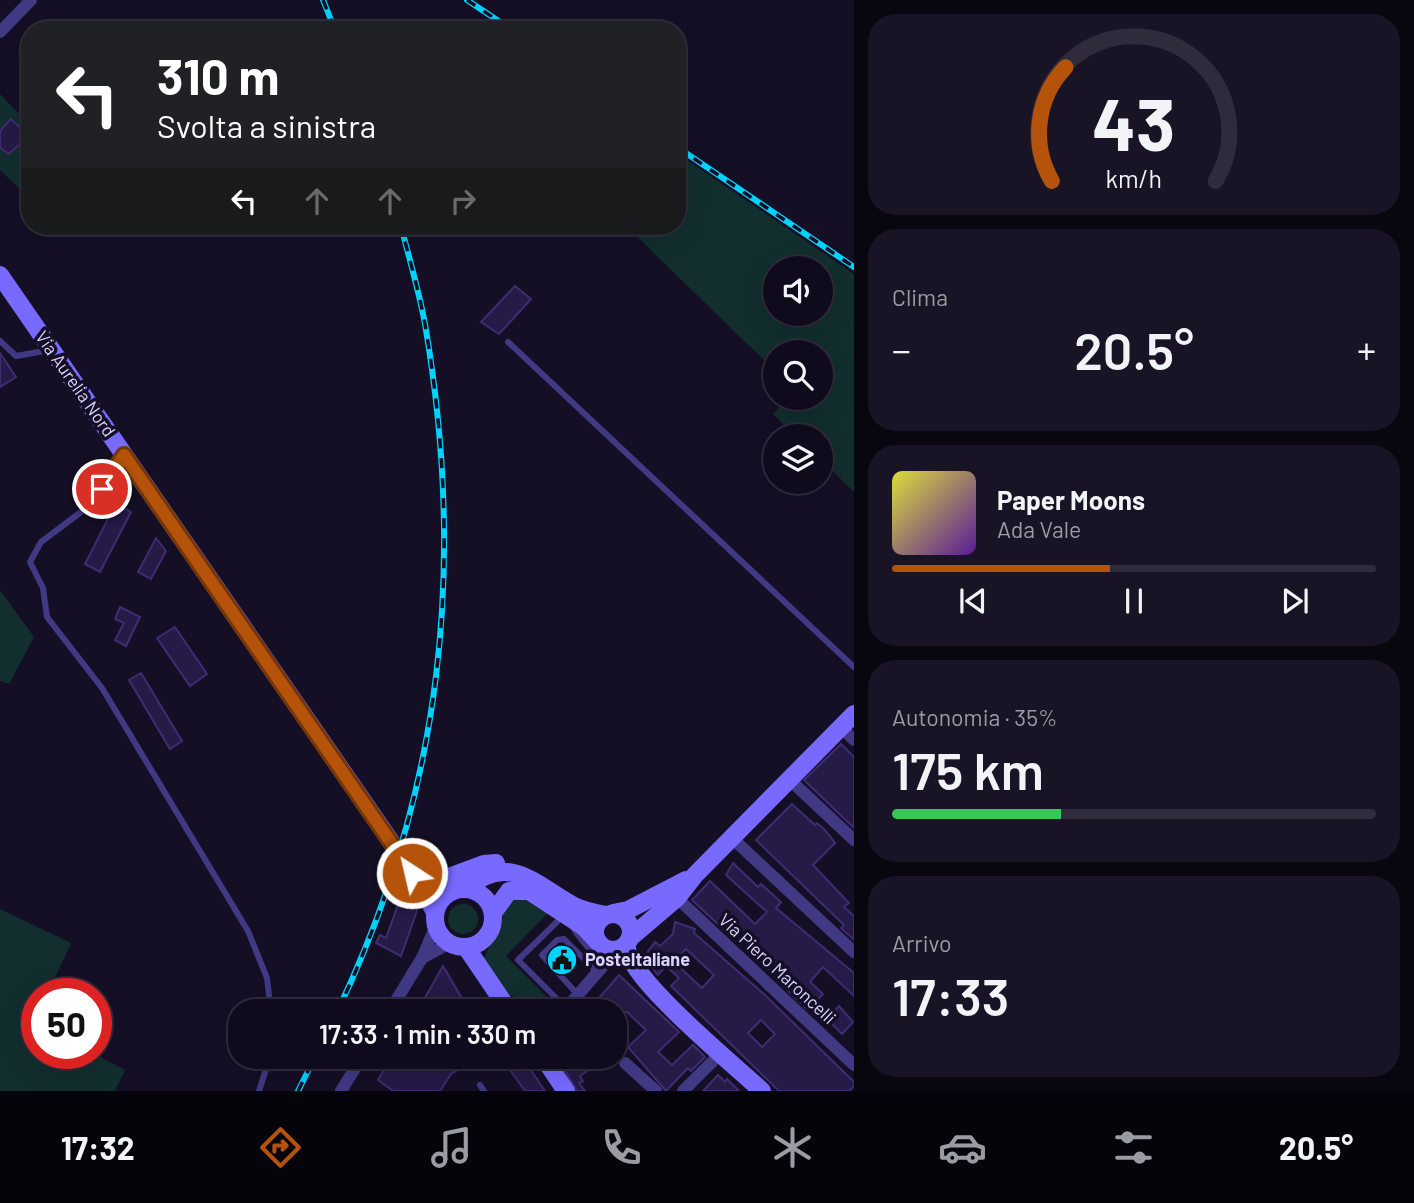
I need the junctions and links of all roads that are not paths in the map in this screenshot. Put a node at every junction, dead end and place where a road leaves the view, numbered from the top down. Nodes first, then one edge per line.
1 (32, 0) edge
2 (0, 32) edge
3 (0, 275) edge
4 (0, 341) edge
5 (508, 342) dead end
6 (52, 350) junction
7 (124, 455) junction
8 (854, 667) edge
9 (854, 714) edge
10 (847, 734) edge
11 (790, 780) junction
12 (732, 838) junction
13 (854, 840) edge
14 (412, 873) junction
15 (695, 875) junction
16 (535, 878) junction
17 (467, 889) junction
18 (677, 898) junction
19 (493, 913) junction
20 (609, 914) junction
21 (435, 918) junction
22 (569, 918) junction
23 (596, 940) junction
24 (629, 941) junction
25 (458, 945) junction
26 (854, 952) edge
27 (422, 958) junction
28 (598, 974) junction
29 (578, 995) junction
30 (269, 999) edge
31 (397, 999) edge
32 (500, 999) edge
33 (554, 999) edge
34 (574, 999) edge
35 (721, 1053) junction
36 (627, 1065) edge
37 (854, 1065) edge
38 (266, 1069) edge
39 (355, 1069) edge
40 (551, 1069) edge
41 (259, 1091) edge
42 (341, 1091) edge
43 (566, 1091) edge
44 (656, 1091) edge
45 (684, 1091) edge
46 (762, 1091) edge

1 - 2 street
3 - 6 main road, Via Aurelia Nord
4 - 6 lane
5 - 8 lane
6 - 7 main road, Via Aurelia Nord
7 - 14 main road, Via Aurelia Nord
7 - 30 lane
9 - 10 main road
10 - 11 main road
11 - 12 main road
11 - 13 street
12 - 15 main road
12 - 26 street
14 - 16 main road
14 - 21 main road, Via Aurelia Nord
15 - 18 main road
15 - 20 main road
16 - 17 main road
16 - 20 main road
17 - 19 main road
17 - 21 main road
18 - 24 main road
18 - 37 street, Via Piero Maroncelli
19 - 22 main road
19 - 25 main road
20 - 23 main road
20 - 24 main road
21 - 25 main road
21 - 27 street
22 - 23 main road
22 - 28 street
22 - 33 lane
23 - 24 main road
24 - 35 main road
25 - 27 street
25 - 32 main road
27 - 31 street
28 - 29 street
28 - 29 lane
29 - 34 street
35 - 45 street
35 - 46 main road
36 - 44 street
38 - 41 lane
39 - 42 street
40 - 43 main road

